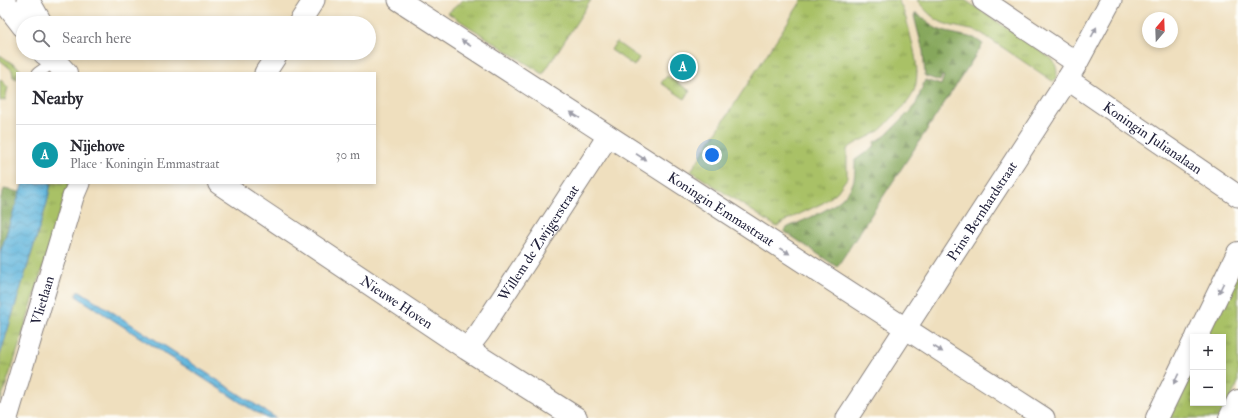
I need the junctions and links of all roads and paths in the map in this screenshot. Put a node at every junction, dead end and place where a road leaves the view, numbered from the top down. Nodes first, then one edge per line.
1 (3, 0) edge
2 (28, 0) edge
3 (314, 0) edge
4 (399, 0) edge
5 (983, 0) edge
6 (1111, 0) edge
7 (37, 16) edge
8 (304, 16) edge
9 (16, 17) edge
10 (273, 60) edge
11 (1072, 71) junction
12 (266, 72) edge
13 (608, 136) junction
14 (79, 184) edge
15 (221, 184) edge
16 (1238, 196) edge
17 (1238, 253) edge
18 (905, 328) junction
19 (1198, 334) edge
20 (467, 349) junction
21 (1190, 350) edge
22 (1238, 401) edge
23 (14, 415) edge
24 (576, 418) edge
25 (846, 418) edge
26 (1044, 418) edge
27 (1157, 418) edge
28 (1230, 418) edge

1 - 9 street
2 - 7 street
3 - 8 street
13 -> 4 street, Koningin Emmastraat
5 - 11 street, Koningin Julianalaan
11 -> 6 street, Prins Bernhardstraat
10 - 12 street
11 - 16 street, Koningin Julianalaan
11 - 18 street, Prins Bernhardstraat
13 -> 18 street, Koningin Emmastraat
13 - 20 street, Willem de Zwijgerstraat
14 - 23 street, Vlietlaan
15 - 20 street, Nieuwe Hoven
17 -> 19 street
18 - 25 street, Prins Bernhardstraat
18 -> 26 street, Koningin Emmastraat
20 - 24 street, Nieuwe Hoven
21 -> 27 street
22 - 28 street

